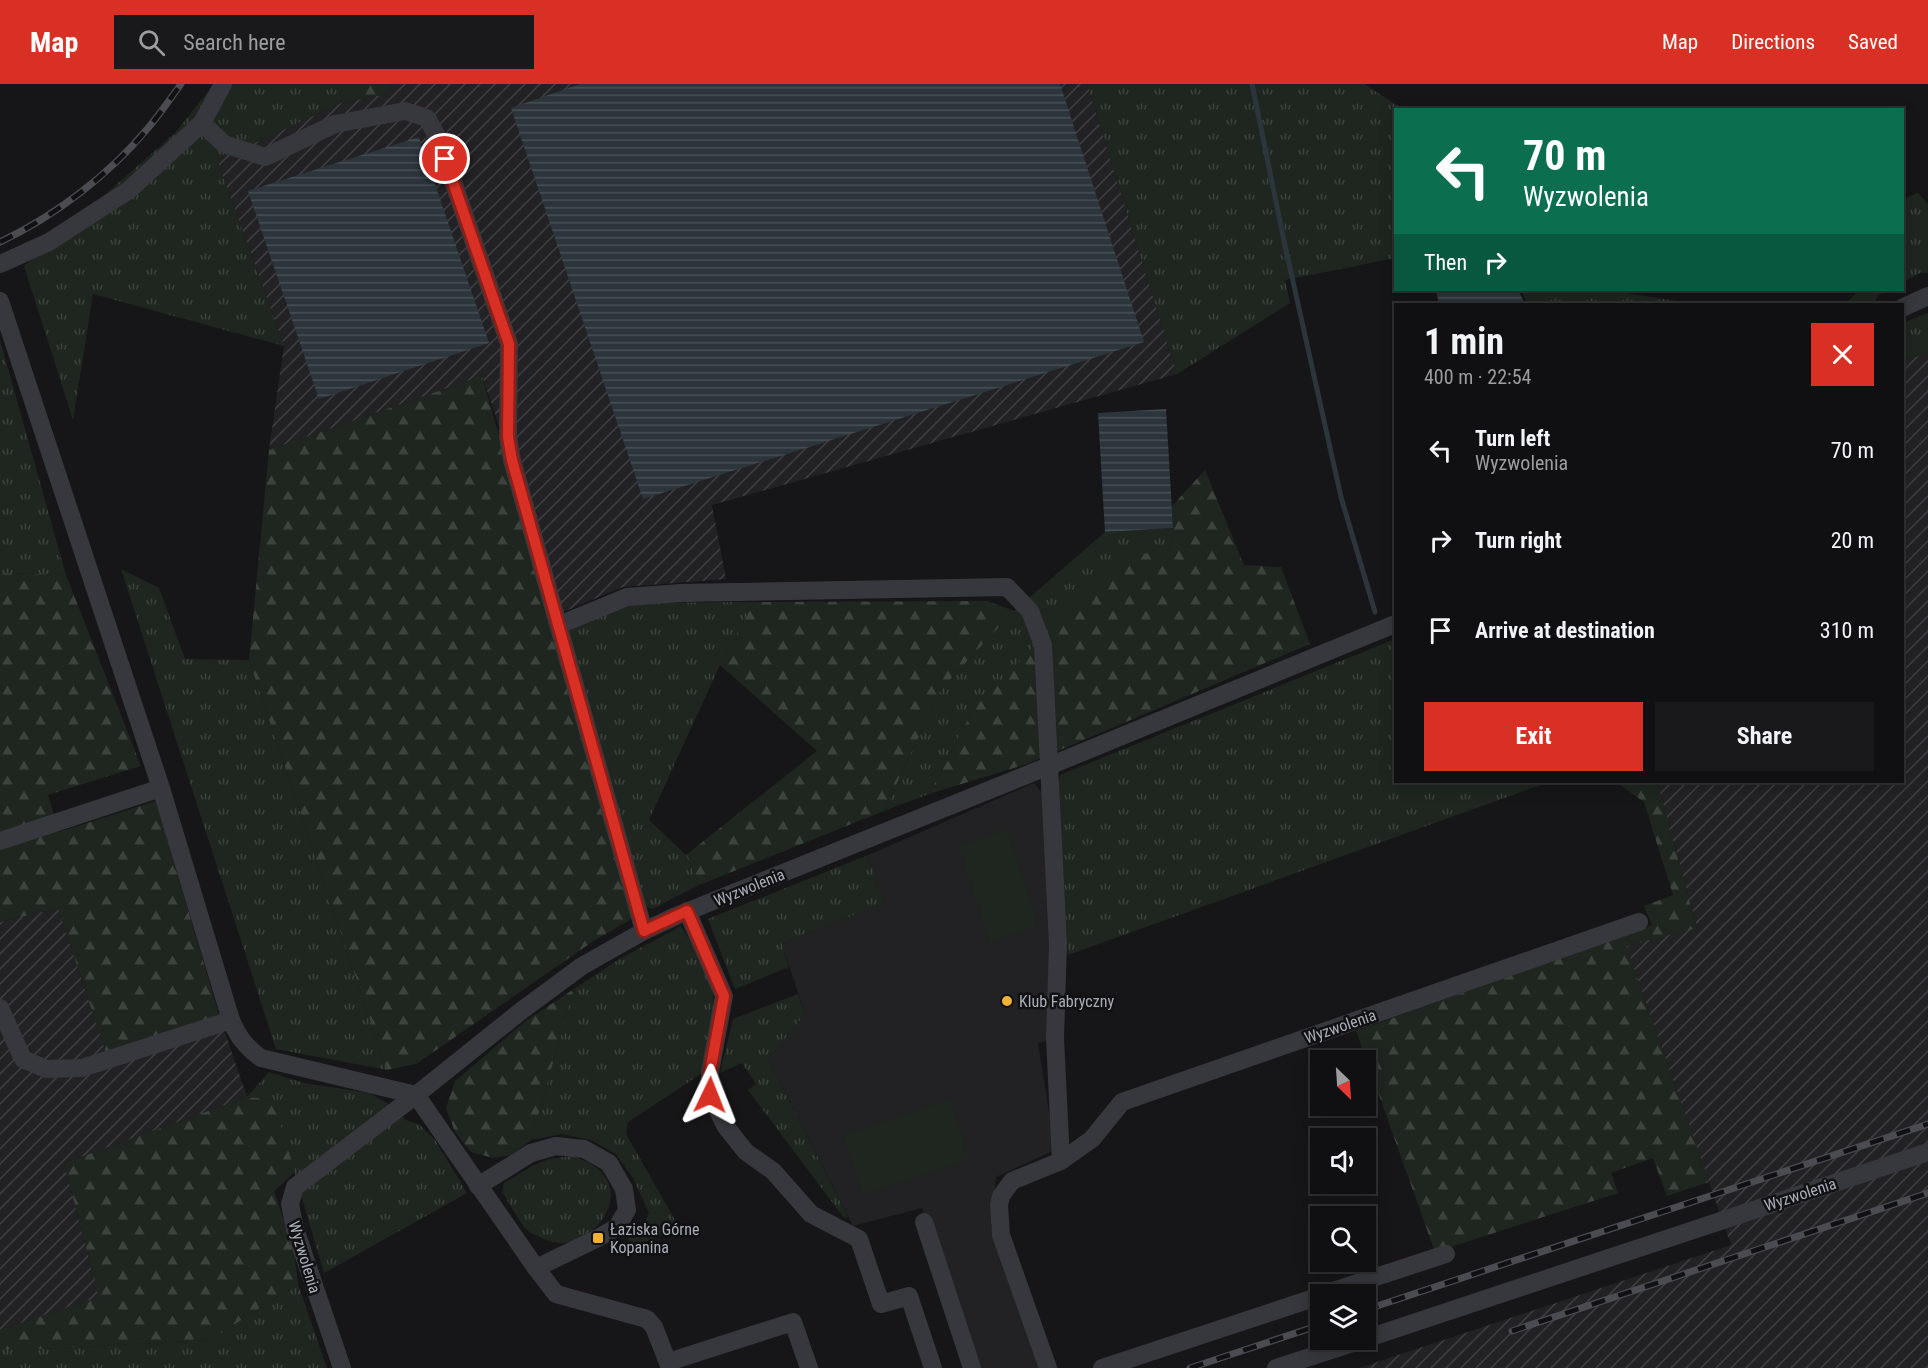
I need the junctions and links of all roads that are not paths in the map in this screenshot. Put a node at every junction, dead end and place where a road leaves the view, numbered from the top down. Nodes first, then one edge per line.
1 (223, 84) edge
2 (202, 123) junction
3 (0, 264) edge
4 (1928, 296) edge
5 (0, 301) edge
6 (1904, 307) edge
7 (1394, 624) edge
8 (559, 625) junction
9 (1049, 766) junction
10 (161, 788) junction
11 (0, 841) edge
12 (687, 911) junction
13 (1639, 922) dead end
14 (644, 931) junction
15 (0, 1008) edge
16 (231, 1020) junction
17 (416, 1095) junction
18 (1928, 1152) edge
19 (1061, 1161) junction
20 (478, 1186) junction
21 (924, 1222) dead end
22 (1446, 1254) dead end
23 (536, 1268) junction
24 (1355, 1284) edge
25 (1310, 1299) edge
26 (1376, 1335) edge
27 (1331, 1350) edge
28 (669, 1365) edge
29 (342, 1368) edge
30 (809, 1368) edge
31 (933, 1368) edge
32 (972, 1368) edge
33 (1048, 1368) edge
34 (1102, 1368) edge
35 (1276, 1368) edge

1 - 2 street
2 - 3 street
2 - 8 street
4 - 6 street
5 - 10 street
7 - 9 street, Wyzwolenia
8 - 9 street
8 - 14 street
9 - 12 street, Wyzwolenia
9 - 19 street
10 - 11 street
10 - 16 street
12 - 14 street, Wyzwolenia
12 - 31 street
13 - 19 street, Wyzwolenia
14 - 17 street, Wyzwolenia
15 - 16 street
16 - 17 street
17 - 20 street
17 - 29 street, Wyzwolenia
18 - 26 street, Wyzwolenia
19 - 33 street, Wyzwolenia
20 - 23 street
20 - 23 street
21 - 32 street
22 - 24 street
23 - 28 street
25 - 34 street
27 - 35 street, Wyzwolenia
28 - 30 street

